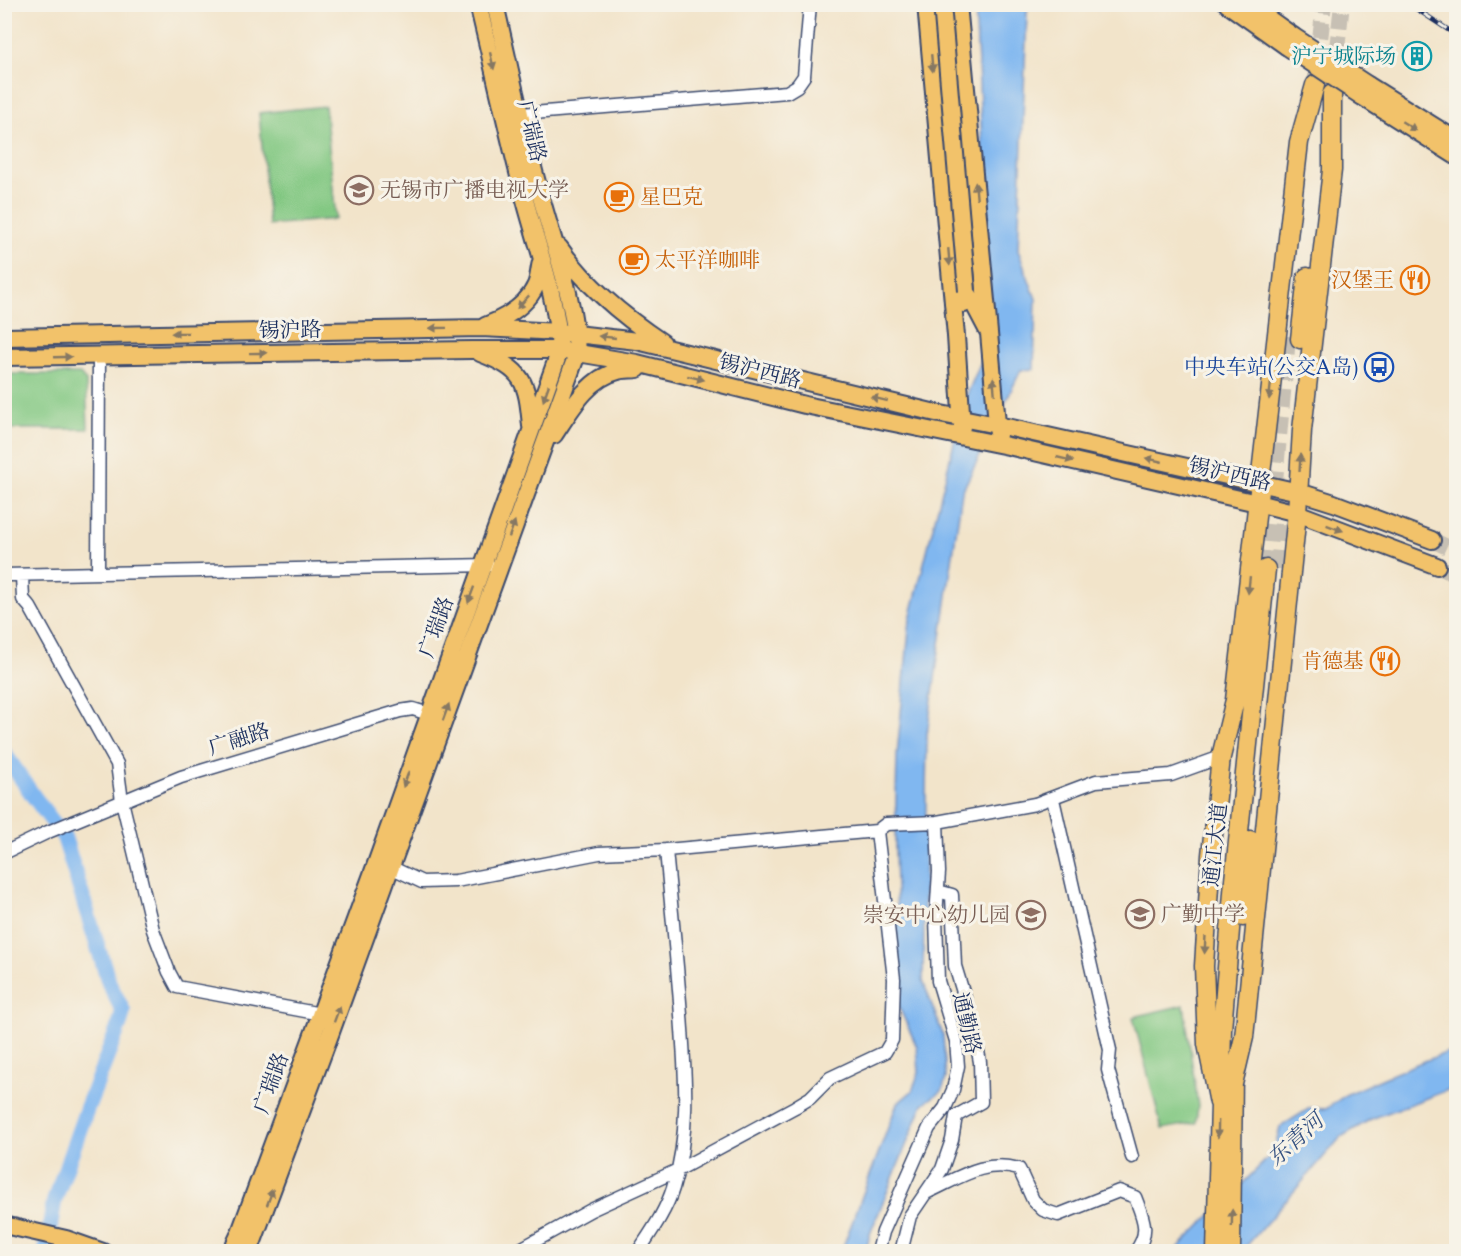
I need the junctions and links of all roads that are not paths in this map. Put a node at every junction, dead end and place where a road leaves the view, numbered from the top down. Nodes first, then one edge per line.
1 (478, 4) edge
2 (495, 4) edge
3 (810, 4) edge
4 (926, 4) edge
5 (942, 4) edge
6 (958, 4) edge
7 (1227, 4) edge
8 (1248, 4) edge
9 (1290, 41) junction
10 (1365, 91) junction
11 (521, 114) junction
12 (1456, 140) edge
13 (1456, 156) edge
14 (554, 241) junction
15 (542, 258) junction
16 (967, 291) junction
17 (1288, 327) tunnel mouth
18 (481, 328) junction
19 (559, 332) junction
20 (989, 333) junction
21 (576, 334) junction
22 (956, 336) junction
23 (4, 337) edge
24 (671, 349) junction
25 (471, 350) junction
26 (568, 352) junction
27 (99, 356) junction
28 (4, 357) edge
29 (656, 368) junction
30 (962, 418) junction
31 (1002, 426) junction
32 (531, 432) junction
33 (963, 437) junction
34 (1003, 446) junction
35 (1289, 446) dead end
36 (540, 455) junction
37 (1260, 484) junction
38 (1299, 492) junction
39 (1257, 503) junction
40 (1297, 513) junction
41 (1432, 540) tunnel mouth
42 (490, 565) junction
43 (1437, 566) tunnel mouth
44 (98, 573) junction
45 (4, 575) edge
46 (22, 575) junction
47 (429, 714) junction
48 (1221, 757) junction
49 (1053, 799) junction
50 (122, 801) junction
51 (937, 822) junction
52 (881, 827) junction
53 (666, 850) junction
54 (4, 853) edge
55 (383, 864) junction
56 (939, 891) junction
57 (321, 1014) junction
58 (1233, 1084) junction
59 (1219, 1103) junction
60 (1132, 1157) dead end
61 (678, 1170) junction
62 (927, 1193) junction
63 (4, 1225) edge
64 (24, 1233) junction
65 (4, 1236) edge
66 (66, 1245) edge
67 (103, 1251) edge
68 (231, 1251) edge
69 (249, 1251) edge
70 (514, 1251) edge
71 (638, 1251) edge
72 (878, 1251) edge
73 (901, 1251) edge
74 (1135, 1251) edge
75 (1215, 1251) edge
76 (1231, 1251) edge

1 -> 15 main road, 广瑞路
2 - 11 main road, 广瑞路
3 - 11 street
4 -> 22 main road
5 - 16 main road, bridge
20 -> 6 main road
7 - 9 main road
8 - 9 main road
9 - 10 main road, bridge
10 - 12 main road
10 -> 13 main road
11 - 14 main road, 广瑞路
14 - 21 main road, 广瑞路
14 - 24 main road
15 -> 18 main road
15 - 19 main road, 广瑞路
16 - 20 main road
16 - 22 main road
17 -> 37 highway
18 - 19 main road, 锡沪路
18 -> 23 main road, 锡沪路
19 - 21 main road, 锡沪路
19 - 26 main road, 广瑞路
31 -> 20 main road
24 -> 21 main road, 锡沪路
21 - 26 main road, 广瑞路
22 - 30 main road
30 -> 24 main road, 锡沪西路
25 - 26 main road, 锡沪路
27 -> 25 main road, 锡沪路
25 - 32 main road
26 - 29 main road, 锡沪西路
26 -> 32 main road, 广瑞路
26 - 36 main road, 广瑞路
28 -> 27 main road, 锡沪路
27 - 44 street
29 -> 33 main road, 锡沪西路
29 - 36 main road
30 - 31 main road, 锡沪西路
30 - 33 main road
31 - 34 main road
37 -> 31 main road, 锡沪西路
32 - 42 main road, 广瑞路
33 - 34 main road, 锡沪西路
34 -> 39 main road, 锡沪西路
38 -> 35 highway
42 -> 36 main road, 广瑞路
37 - 38 main road, 锡沪西路
37 - 39 highway
38 - 40 highway
38 - 41 main road, 锡沪西路
39 - 40 main road, 锡沪西路
39 -> 48 highway
40 -> 43 main road, 锡沪西路
40 - 58 highway
42 - 44 street
42 -> 47 main road, 广瑞路
55 -> 42 main road, 广瑞路
44 - 46 street
45 - 46 street
46 - 50 street
47 - 50 street, 广融路
47 -> 55 main road, 广瑞路
48 - 49 street
48 -> 59 highway
49 - 51 street
49 - 60 street
50 - 54 street, 广融路
50 - 57 street
51 - 52 street
51 - 56 street, 通勤路
52 - 53 street
52 - 61 street
53 - 55 street
53 - 61 street
55 - 57 main road, 广瑞路
69 -> 55 main road, 广瑞路
56 - 62 street
56 - 72 street, 通勤路
57 - 68 main road, 广瑞路
58 - 59 highway, 通江大道
76 -> 58 highway, 通江大道
59 -> 75 highway, 通江大道
61 - 70 street
61 - 71 street
62 - 73 street
62 - 74 street
63 - 64 main road
64 - 65 main road
64 - 66 main road
66 - 67 main road

